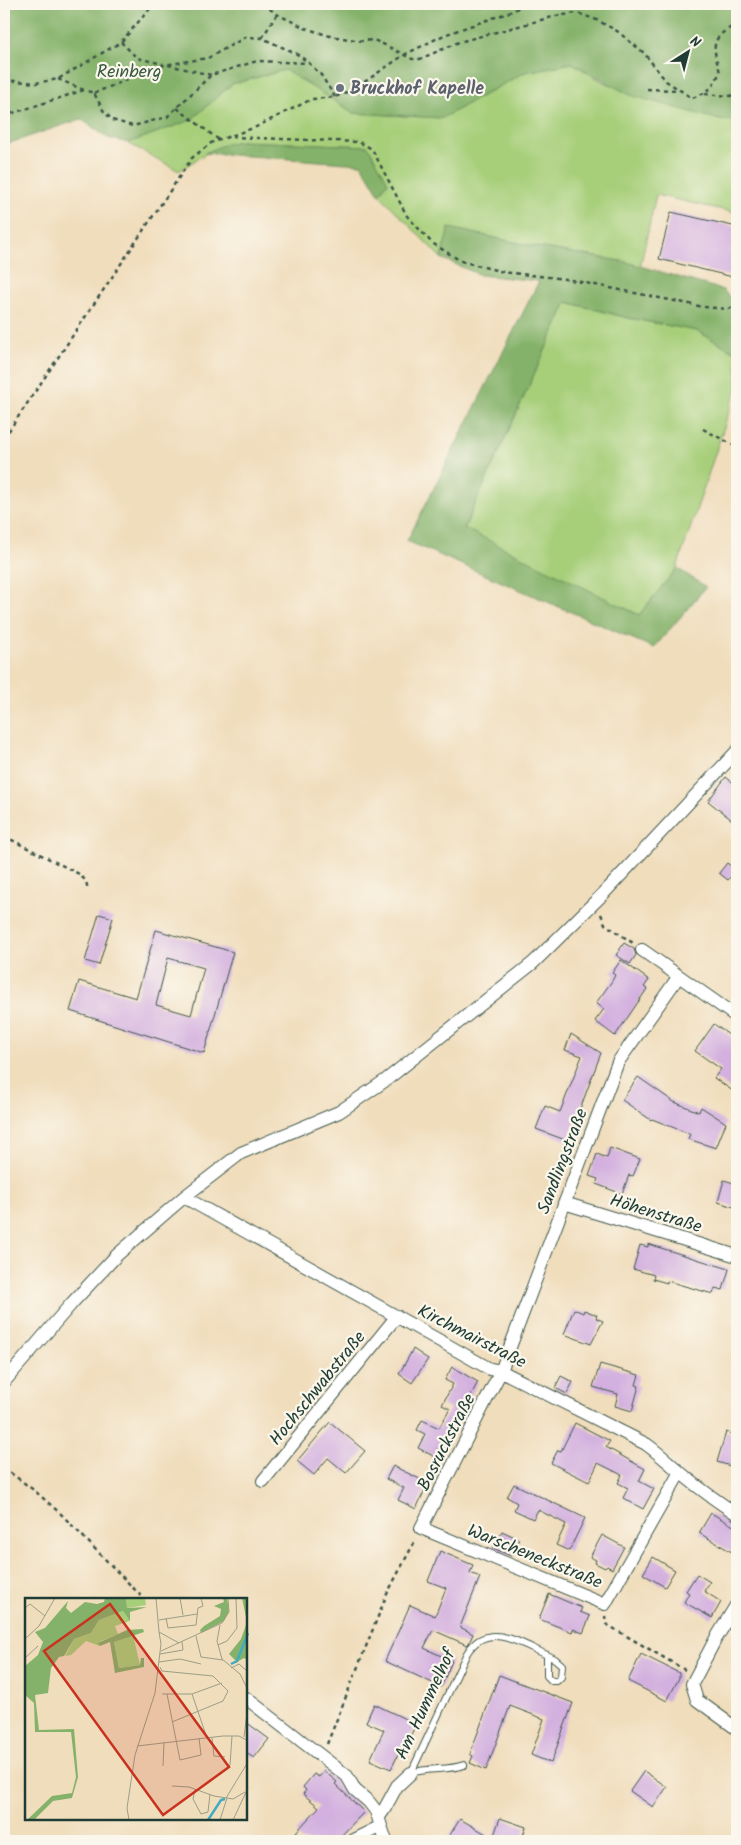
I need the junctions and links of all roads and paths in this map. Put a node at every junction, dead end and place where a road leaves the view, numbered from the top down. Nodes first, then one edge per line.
1 (30, 4) edge
2 (58, 4) edge
3 (154, 4) edge
4 (263, 4) edge
5 (523, 4) edge
6 (277, 14) junction
7 (737, 24) edge
8 (262, 38) junction
9 (121, 42) junction
10 (404, 56) junction
11 (309, 63) junction
12 (164, 64) junction
13 (211, 75) junction
14 (4, 80) edge
15 (58, 80) junction
16 (647, 89) dead end
17 (84, 90) junction
18 (678, 90) junction
19 (94, 93) junction
20 (705, 94) junction
21 (737, 95) edge
22 (335, 98) junction
23 (178, 108) junction
24 (4, 116) edge
25 (231, 137) junction
26 (219, 140) junction
27 (737, 306) edge
28 (703, 429) dead end
29 (4, 438) edge
30 (737, 447) edge
31 (737, 751) edge
32 (4, 836) edge
33 (88, 890) dead end
34 (605, 924) dead end
35 (642, 950) joint
36 (679, 976) junction
37 (737, 1017) edge
38 (184, 1197) junction
39 (564, 1203) junction
40 (737, 1256) edge
41 (397, 1316) junction
42 (501, 1371) junction
43 (4, 1382) edge
44 (4, 1468) edge
45 (680, 1472) junction
46 (263, 1481) dead end
47 (737, 1514) edge
48 (421, 1528) junction
49 (143, 1598) edge
50 (605, 1604) junction
51 (737, 1604) edge
52 (547, 1655) dead end
53 (696, 1676) junction
54 (248, 1700) edge
55 (737, 1729) edge
56 (321, 1757) junction
57 (464, 1765) dead end
58 (411, 1773) junction
59 (380, 1822) junction
60 (351, 1841) edge
61 (386, 1841) edge

1 - 2 path
3 - 9 path
4 - 6 path
5 - 10 path
6 - 8 path
6 - 10 path
7 - 20 path
8 - 11 path
8 - 12 path
9 - 12 path
9 - 15 path
10 - 18 path
10 - 22 path
11 - 13 path
11 - 22 path
12 - 13 path
12 - 19 path
13 - 23 path
14 - 15 path
15 - 17 path
16 - 18 path
17 - 19 path
17 - 24 path
18 - 20 path
19 - 23 path
20 - 21 path
22 - 25 path
23 - 26 path
25 - 26 path
25 - 27 path
26 - 29 path
28 - 30 path
31 - 38 street
32 - 33 path
34 - 35 path
35 - 36 street
36 - 37 street
36 - 39 street, Sandlingstraße
38 - 41 street, Kirchmairstraße
38 - 43 street
39 - 40 street, Höhenstraße
39 - 42 street, Sandlingstraße
41 - 42 street, Kirchmairstraße
41 - 46 street, Hochschwabstraße
42 - 45 street, Kirchmairstraße
42 - 48 street, Bosruckstraße
44 - 49 path
45 - 47 street, Kirchmairstraße
45 - 50 street, Warscheneckstraße
48 - 50 street, Warscheneckstraße
48 - 56 path
50 - 53 path
51 - 53 street
52 - 58 lane, Am Hummelhof
53 - 55 street
54 - 56 street
56 - 59 street
57 - 58 lane
58 - 59 street, Am Hummelhof
59 - 60 street, Am Hummelhof
59 - 61 street

